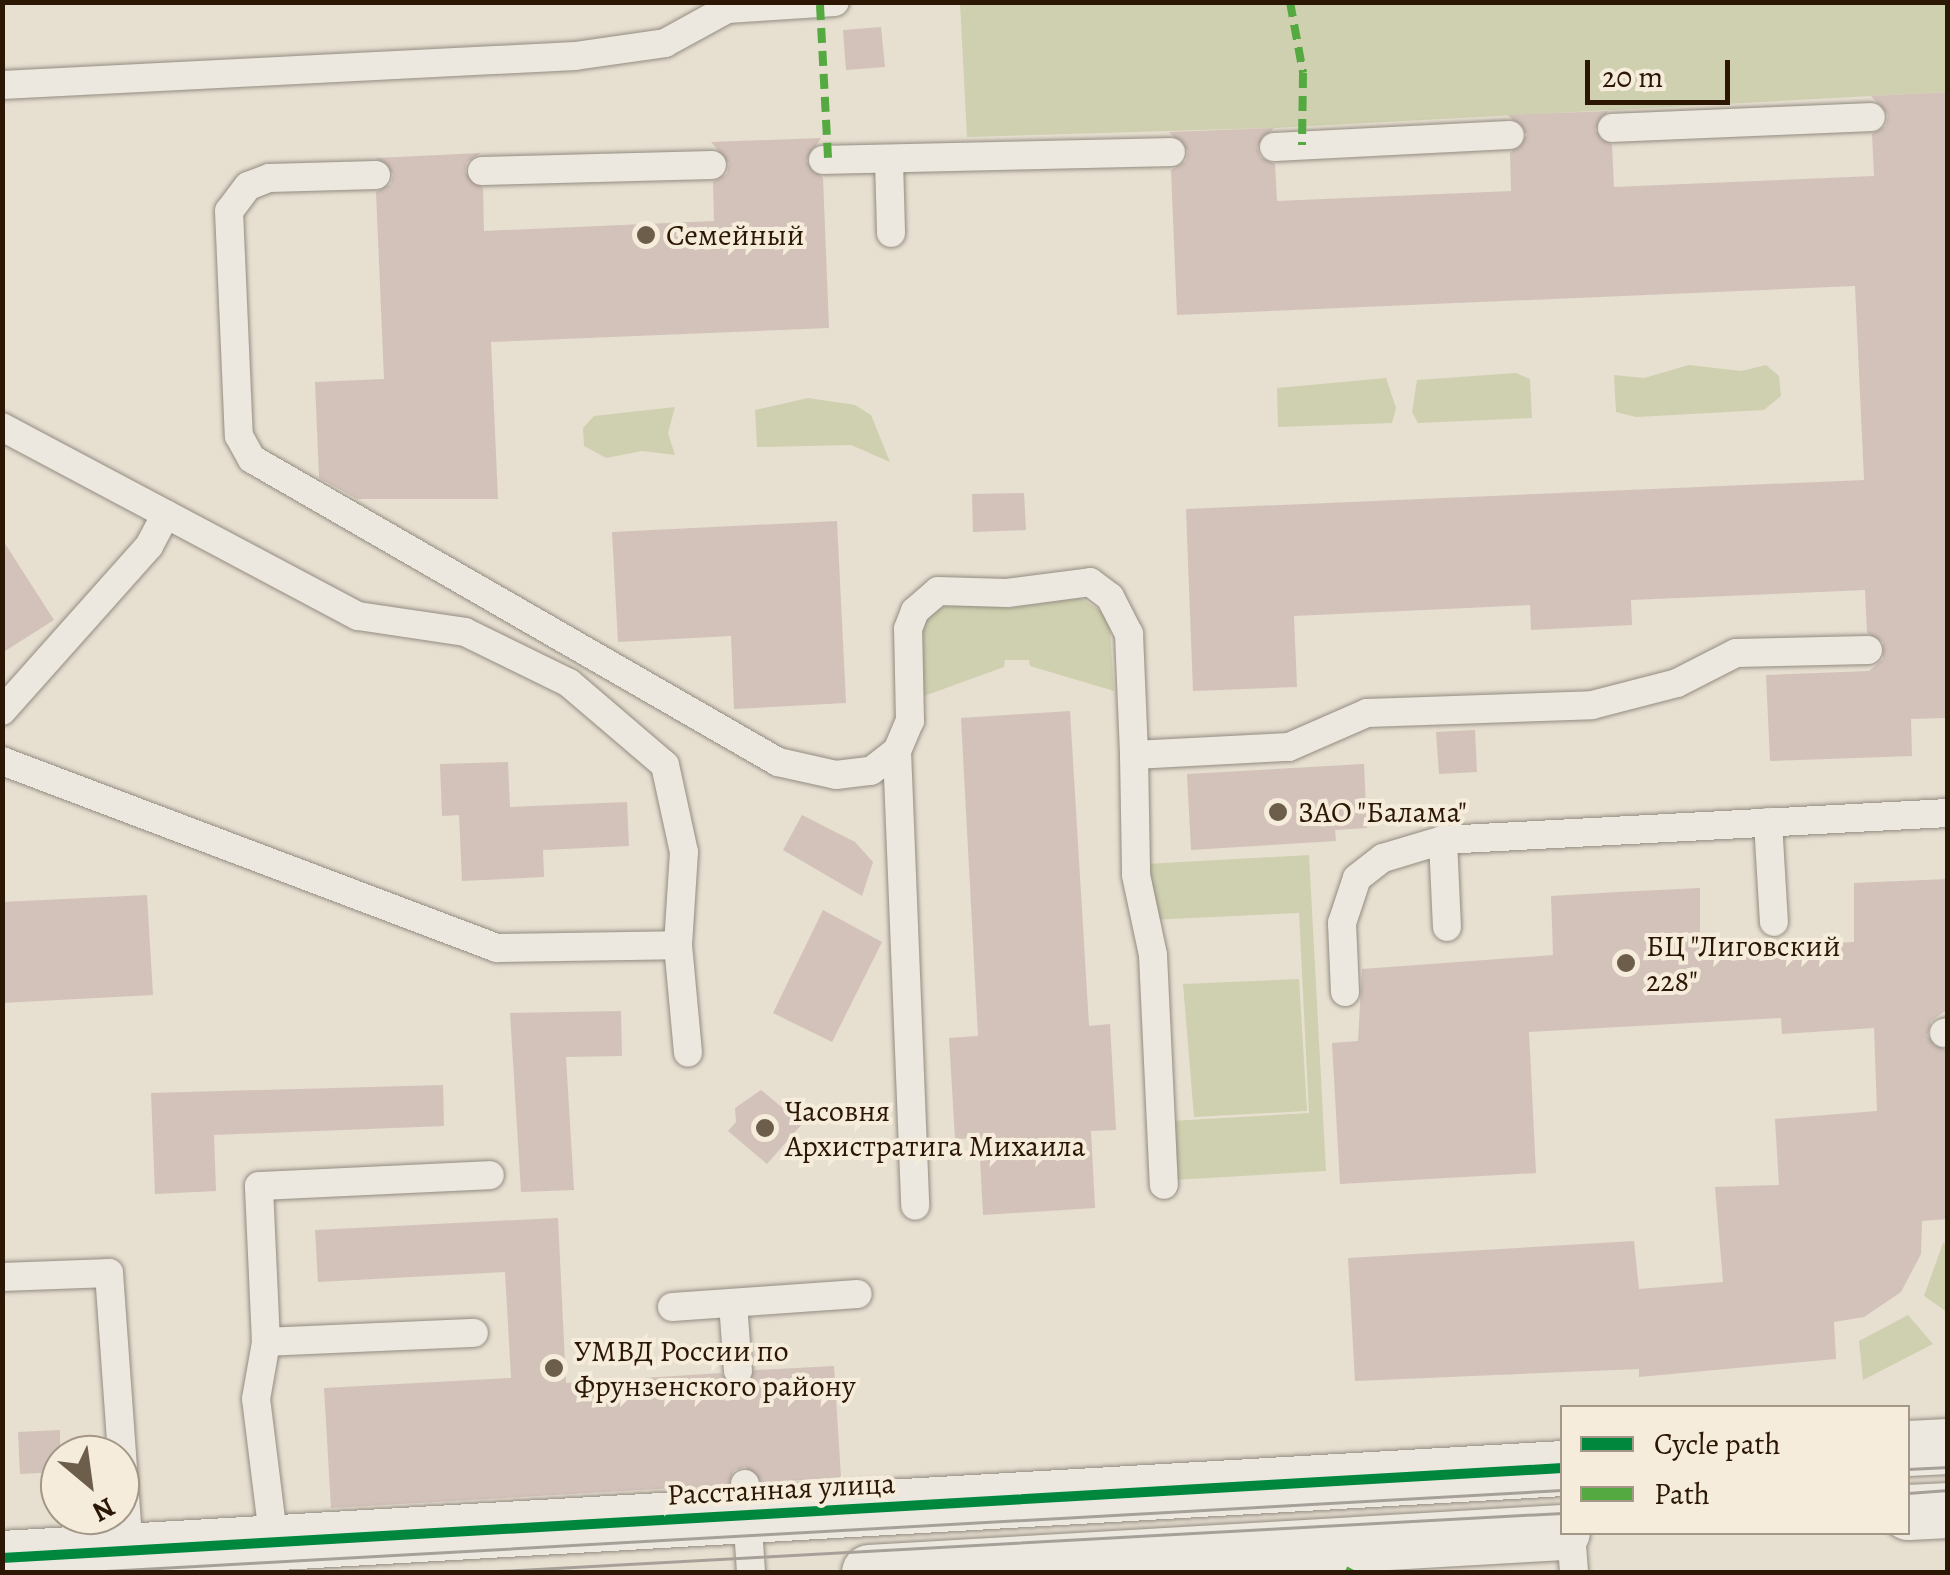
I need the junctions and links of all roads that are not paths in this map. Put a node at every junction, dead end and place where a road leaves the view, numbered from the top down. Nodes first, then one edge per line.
1 (835, 2) edge
2 (2, 85) edge
3 (1872, 117) dead end
4 (1612, 128) dead end
5 (1510, 135) dead end
6 (1274, 146) dead end
7 (1171, 152) dead end
8 (823, 160) dead end
9 (889, 160) junction
10 (712, 165) dead end
11 (482, 171) dead end
12 (376, 175) dead end
13 (891, 232) dead end
14 (2, 427) edge
15 (166, 514) junction
16 (1868, 650) dead end
17 (2, 711) edge
18 (898, 751) junction
19 (1134, 755) junction
20 (2, 761) edge
21 (1948, 813) edge
22 (1768, 822) junction
23 (1443, 840) junction
24 (1774, 922) dead end
25 (1447, 927) dead end
26 (678, 945) junction
27 (1345, 992) dead end
28 (688, 1053) dead end
29 (490, 1175) dead end
30 (1164, 1186) dead end
31 (915, 1206) dead end
32 (2, 1277) edge
33 (858, 1294) dead end
34 (733, 1302) junction
35 (672, 1307) dead end
36 (474, 1333) dead end
37 (266, 1342) junction
38 (738, 1372) dead end
39 (1948, 1446) edge
40 (1910, 1448) edge
41 (1560, 1468) edge
42 (746, 1500) junction
43 (1948, 1510) edge
44 (1910, 1512) edge
45 (960, 1528) edge
46 (1560, 1532) edge
47 (1571, 1535) edge
48 (1087, 1537) edge
49 (274, 1543) junction
50 (2, 1558) edge
51 (119, 1559) edge
52 (751, 1572) edge
53 (869, 1572) edge
54 (1574, 1572) edge

1 - 2 lane
3 - 4 lane
5 - 6 lane
7 - 9 lane
8 - 9 lane
9 - 13 lane
10 - 11 lane
12 - 18 lane
14 - 15 lane
15 - 17 lane
15 - 26 lane
16 - 19 lane
18 - 19 lane
18 - 31 lane
19 - 30 lane
20 - 26 lane
21 - 22 lane
22 - 23 lane
22 - 24 lane
23 - 25 lane
23 - 27 lane
26 - 28 lane
29 - 37 lane
32 - 51 lane
33 - 34 lane
34 - 35 lane
34 - 38 lane
36 - 37 lane
37 - 49 lane
39 - 40 street
41 - 48 street, Расстанная улица
42 - 45 street, Расстанная улица
42 - 49 street, Расстанная улица
42 - 52 lane
43 - 44 street
45 - 48 street, Расстанная улица
45 - 53 street, Расстанная улица
46 - 48 street, Расстанная улица
47 - 54 lane
49 - 51 street, Расстанная улица
50 - 51 street, Расстанная улица

